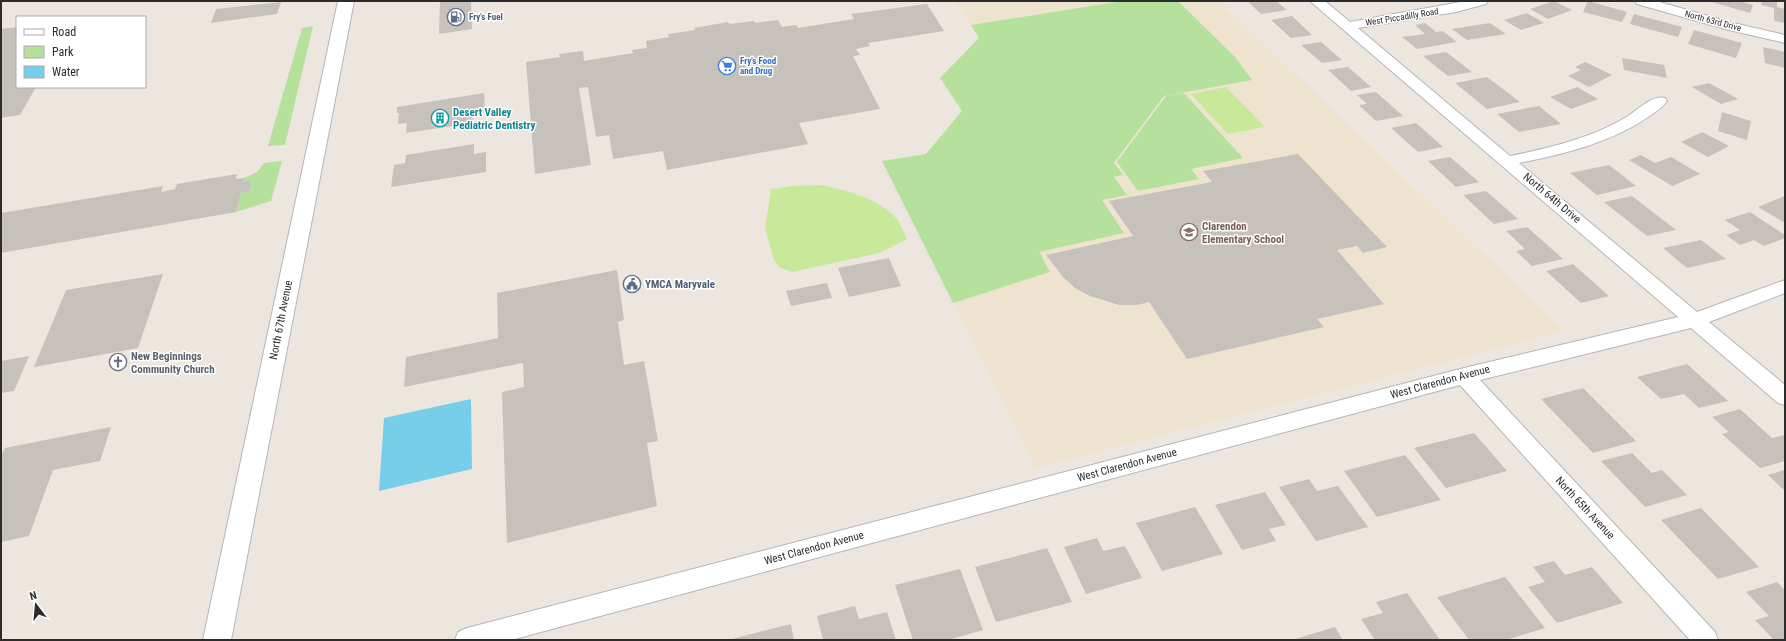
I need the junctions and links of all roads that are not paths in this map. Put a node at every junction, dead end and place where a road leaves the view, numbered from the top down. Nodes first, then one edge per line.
1 (346, 1) edge
2 (1317, 1) edge
3 (1481, 1) edge
4 (1642, 1) edge
5 (1347, 26) junction
6 (1785, 38) edge
7 (1660, 101) dead end
8 (1508, 161) junction
9 (1785, 286) edge
10 (1696, 320) junction
11 (1464, 376) junction
12 (1785, 397) edge
13 (217, 640) edge
14 (467, 640) edge
15 (1706, 640) edge

1 - 13 main road, North 67th Avenue
2 - 5 street, North 64th Drive
3 - 5 street, West Piccadilly Road
4 - 6 street, North 63rd Drive
5 - 8 street, North 64th Drive
7 - 8 street
8 - 10 street, North 64th Drive
9 - 10 street, West Clarendon Avenue
10 - 11 street, West Clarendon Avenue
10 - 12 street, North 64th Drive
11 - 14 street, West Clarendon Avenue
11 - 15 street, North 65th Avenue

